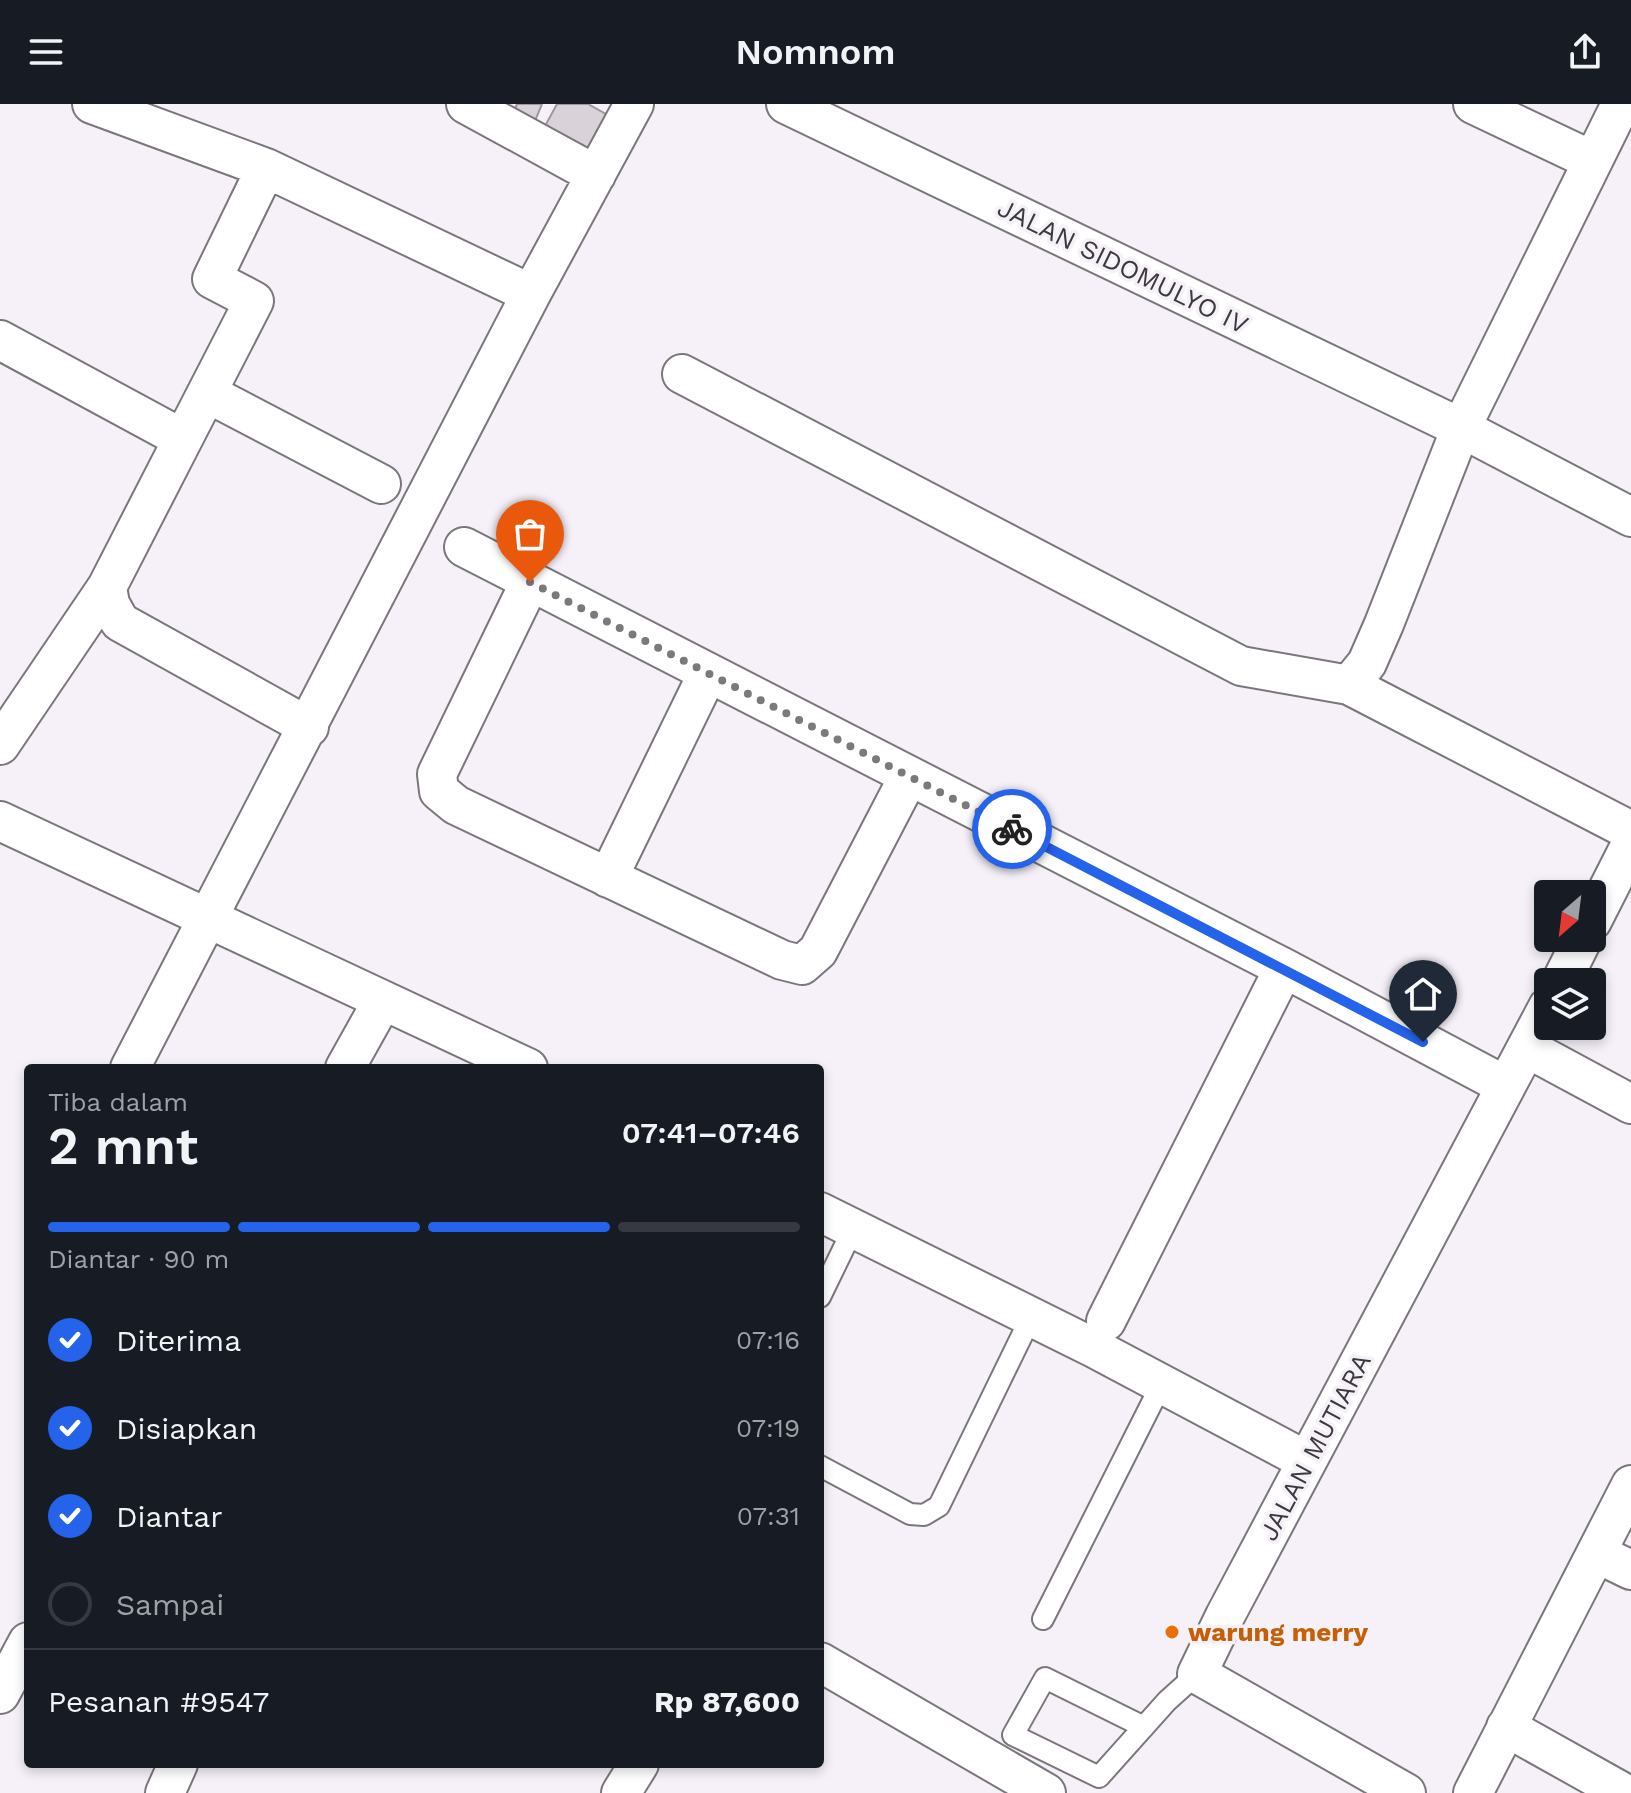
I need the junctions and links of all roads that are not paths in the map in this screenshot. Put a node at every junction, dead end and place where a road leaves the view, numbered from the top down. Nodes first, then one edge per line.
1 (92, 104) edge
2 (466, 104) edge
3 (634, 104) edge
4 (786, 104) edge
5 (1473, 104) edge
6 (1621, 104) edge
7 (1591, 160) junction
8 (266, 168) junction
9 (596, 175) junction
10 (531, 294) junction
11 (0, 340) edge
12 (682, 374) dead end
13 (207, 393) junction
14 (1461, 428) junction
15 (183, 439) junction
16 (381, 484) dead end
17 (1631, 517) edge
18 (464, 547) dead end
19 (530, 582) junction
20 (107, 587) junction
21 (708, 673) junction
22 (1349, 685) junction
23 (309, 727) junction
24 (0, 745) edge
25 (909, 776) junction
26 (0, 821) edge
27 (1631, 831) edge
28 (1631, 844) edge
29 (608, 878) junction
30 (1606, 893) edge
31 (210, 917) junction
32 (1284, 968) junction
33 (383, 1000) junction
34 (1534, 1034) edge
35 (1527, 1048) junction
36 (132, 1064) edge
37 (347, 1064) edge
38 (519, 1064) edge
39 (1506, 1086) junction
40 (1631, 1104) edge
41 (837, 1221) edge
42 (824, 1279) edge
43 (1031, 1317) junction
44 (1106, 1321) dead end
45 (1162, 1383) junction
46 (1307, 1461) junction
47 (824, 1468) edge
48 (1631, 1485) edge
49 (1596, 1553) junction
50 (1631, 1570) edge
51 (1043, 1619) dead end
52 (24, 1649) edge
53 (824, 1664) edge
54 (1197, 1674) junction
55 (0, 1694) edge
56 (1144, 1727) junction
57 (1506, 1727) junction
58 (176, 1768) edge
59 (637, 1768) edge
60 (165, 1793) edge
61 (621, 1793) edge
62 (1046, 1793) edge
63 (1406, 1793) edge
64 (1473, 1793) edge
65 (1624, 1793) edge

1 - 8 street
2 - 9 street
3 - 9 street
4 - 14 street, JALAN SIDOMULYO IV
5 - 7 street
6 - 7 street
7 - 14 street
8 - 10 street
8 - 13 street
9 - 10 street
10 - 23 street
11 - 15 street
12 - 22 street
13 - 15 street
13 - 16 street
14 - 17 street
14 - 22 street
15 - 20 street
18 - 19 street
19 - 21 street
19 - 29 street
20 - 23 street
20 - 24 street
21 - 25 street
21 - 29 street
22 - 27 street
23 - 31 street
25 - 29 street
25 - 32 street
26 - 31 street
28 - 30 street
31 - 33 street
31 - 36 street
32 - 39 street
32 - 44 street
33 - 37 street
33 - 38 street
34 - 35 street, JALAN MUTIARA
35 - 39 street, JALAN MUTIARA
35 - 40 street
39 - 46 street, JALAN MUTIARA
41 - 42 lane
41 - 43 street
43 - 45 street
43 - 47 lane
45 - 46 street
45 - 51 lane
46 - 54 street, JALAN MUTIARA
48 - 49 street
49 - 50 street
49 - 57 street
52 - 55 street
53 - 62 street
54 - 56 lane
54 - 63 street
56 - 56 lane
57 - 64 street
57 - 65 street
58 - 60 street
59 - 61 street

